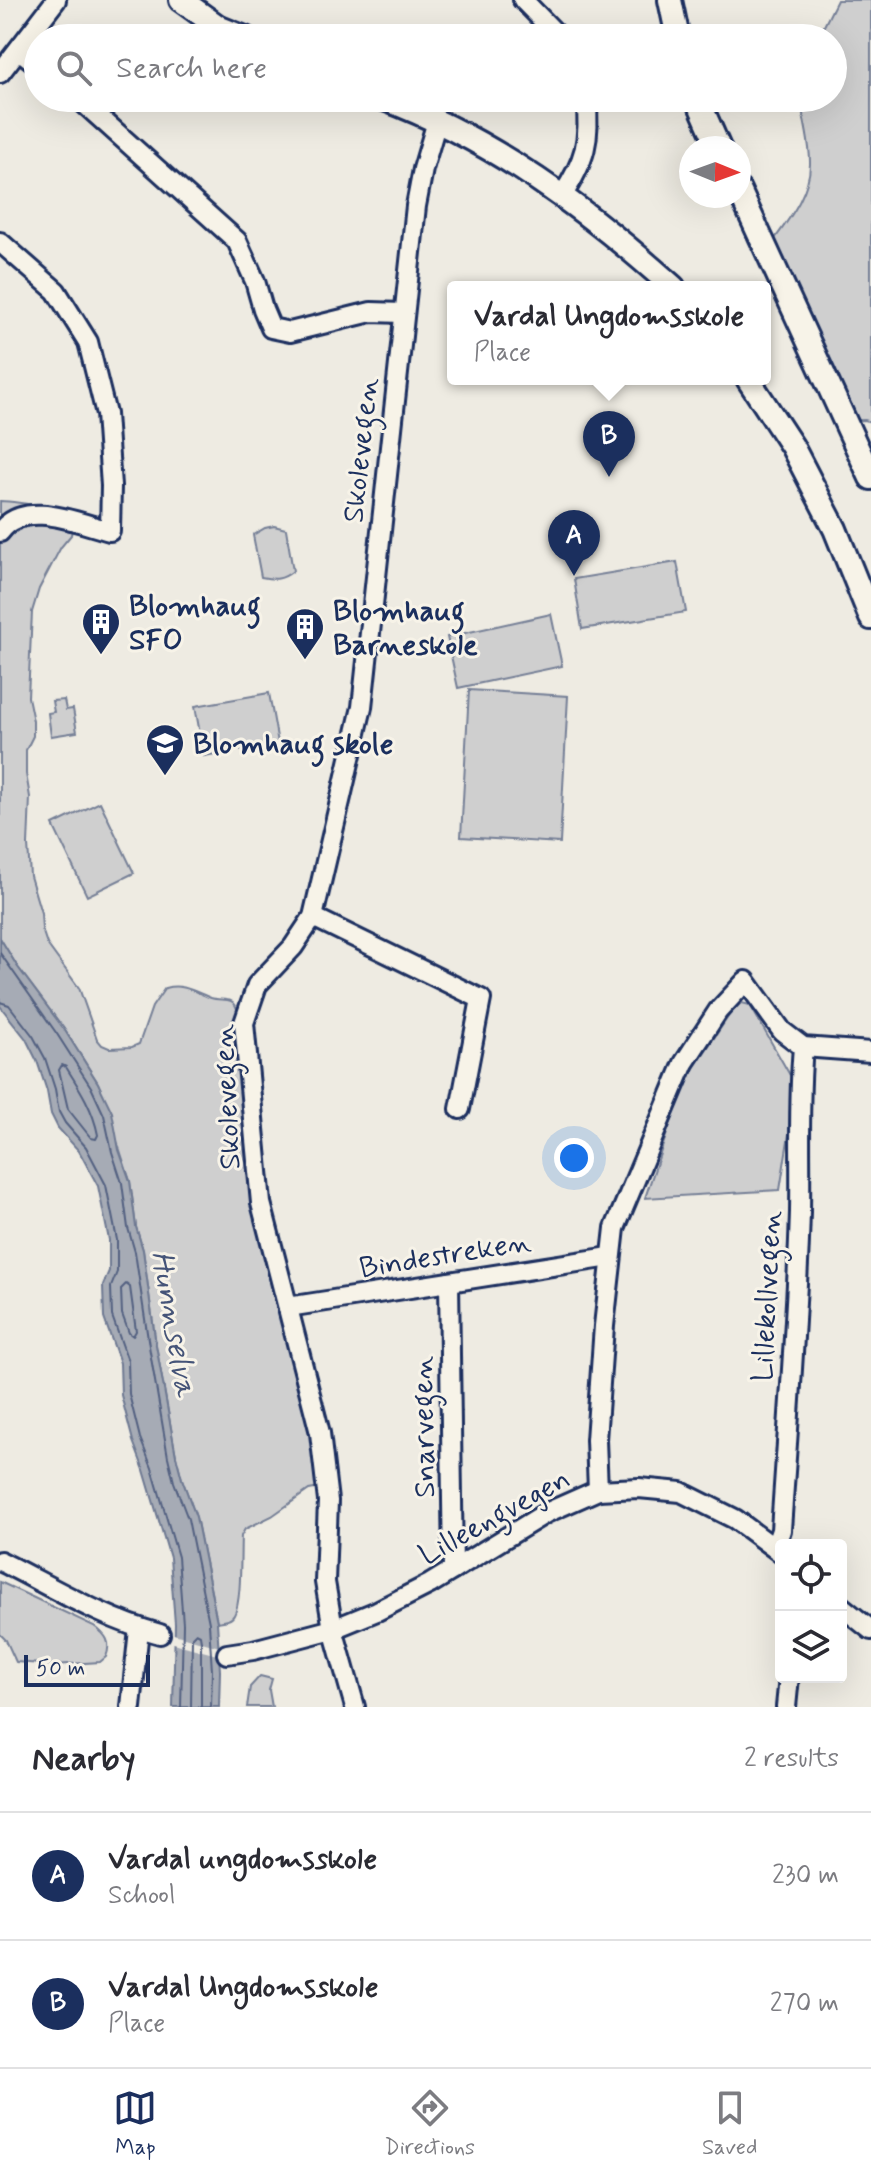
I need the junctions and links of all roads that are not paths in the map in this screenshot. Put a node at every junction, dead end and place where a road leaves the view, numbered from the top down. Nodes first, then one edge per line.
1 (56, 0) edge
2 (181, 0) edge
3 (523, 0) edge
4 (670, 0) edge
5 (38, 24) edge
6 (214, 24) edge
7 (546, 24) edge
8 (675, 24) edge
9 (24, 43) edge
10 (19, 50) junction
11 (24, 54) edge
12 (0, 73) edge
13 (94, 112) edge
14 (415, 112) edge
15 (588, 112) edge
16 (703, 112) edge
17 (437, 121) junction
18 (714, 136) edge
19 (562, 196) junction
20 (747, 208) edge
21 (0, 242) edge
22 (666, 281) edge
23 (403, 313) junction
24 (752, 385) edge
25 (871, 478) edge
26 (0, 532) edge
27 (871, 618) edge
28 (313, 917) junction
29 (803, 1047) junction
30 (871, 1052) edge
31 (460, 1109) dead end
32 (610, 1257) junction
33 (449, 1282) junction
34 (288, 1307) junction
35 (598, 1490) junction
36 (780, 1539) edge
37 (775, 1548) edge
38 (0, 1561) edge
39 (453, 1570) junction
40 (847, 1611) edge
41 (139, 1629) junction
42 (333, 1629) junction
43 (871, 1630) edge
44 (160, 1634) dead end
45 (227, 1654) dead end
46 (788, 1683) edge
47 (131, 1707) edge
48 (355, 1707) edge
49 (786, 1707) edge

1 - 5 street
2 - 6 main road
3 - 7 street
4 - 8 main road
9 - 10 street
10 - 11 street
10 - 12 street
13 - 23 street
14 - 17 main road
15 - 19 street
16 - 18 main road
17 - 19 main road
17 - 23 street, Skolevegen
19 - 22 main road
20 - 25 main road
21 - 26 street
23 - 28 street, Skolevegen
24 - 27 main road
28 - 31 street
28 - 34 street, Skolevegen
29 - 30 street
29 - 32 street
29 - 36 street, Lillekollvegen
32 - 33 street, Bindestreken
32 - 35 street
33 - 34 street, Bindestreken
33 - 39 street, Snarvegen
34 - 42 street, Skolevegen
35 - 37 street, Lilleengvegen
35 - 39 street, Lilleengvegen
38 - 41 street
39 - 42 street, Lilleengvegen
40 - 43 street
41 - 44 street
41 - 47 street
42 - 45 street, Lilleengvegen
42 - 48 street, Skolevegen
46 - 49 street

